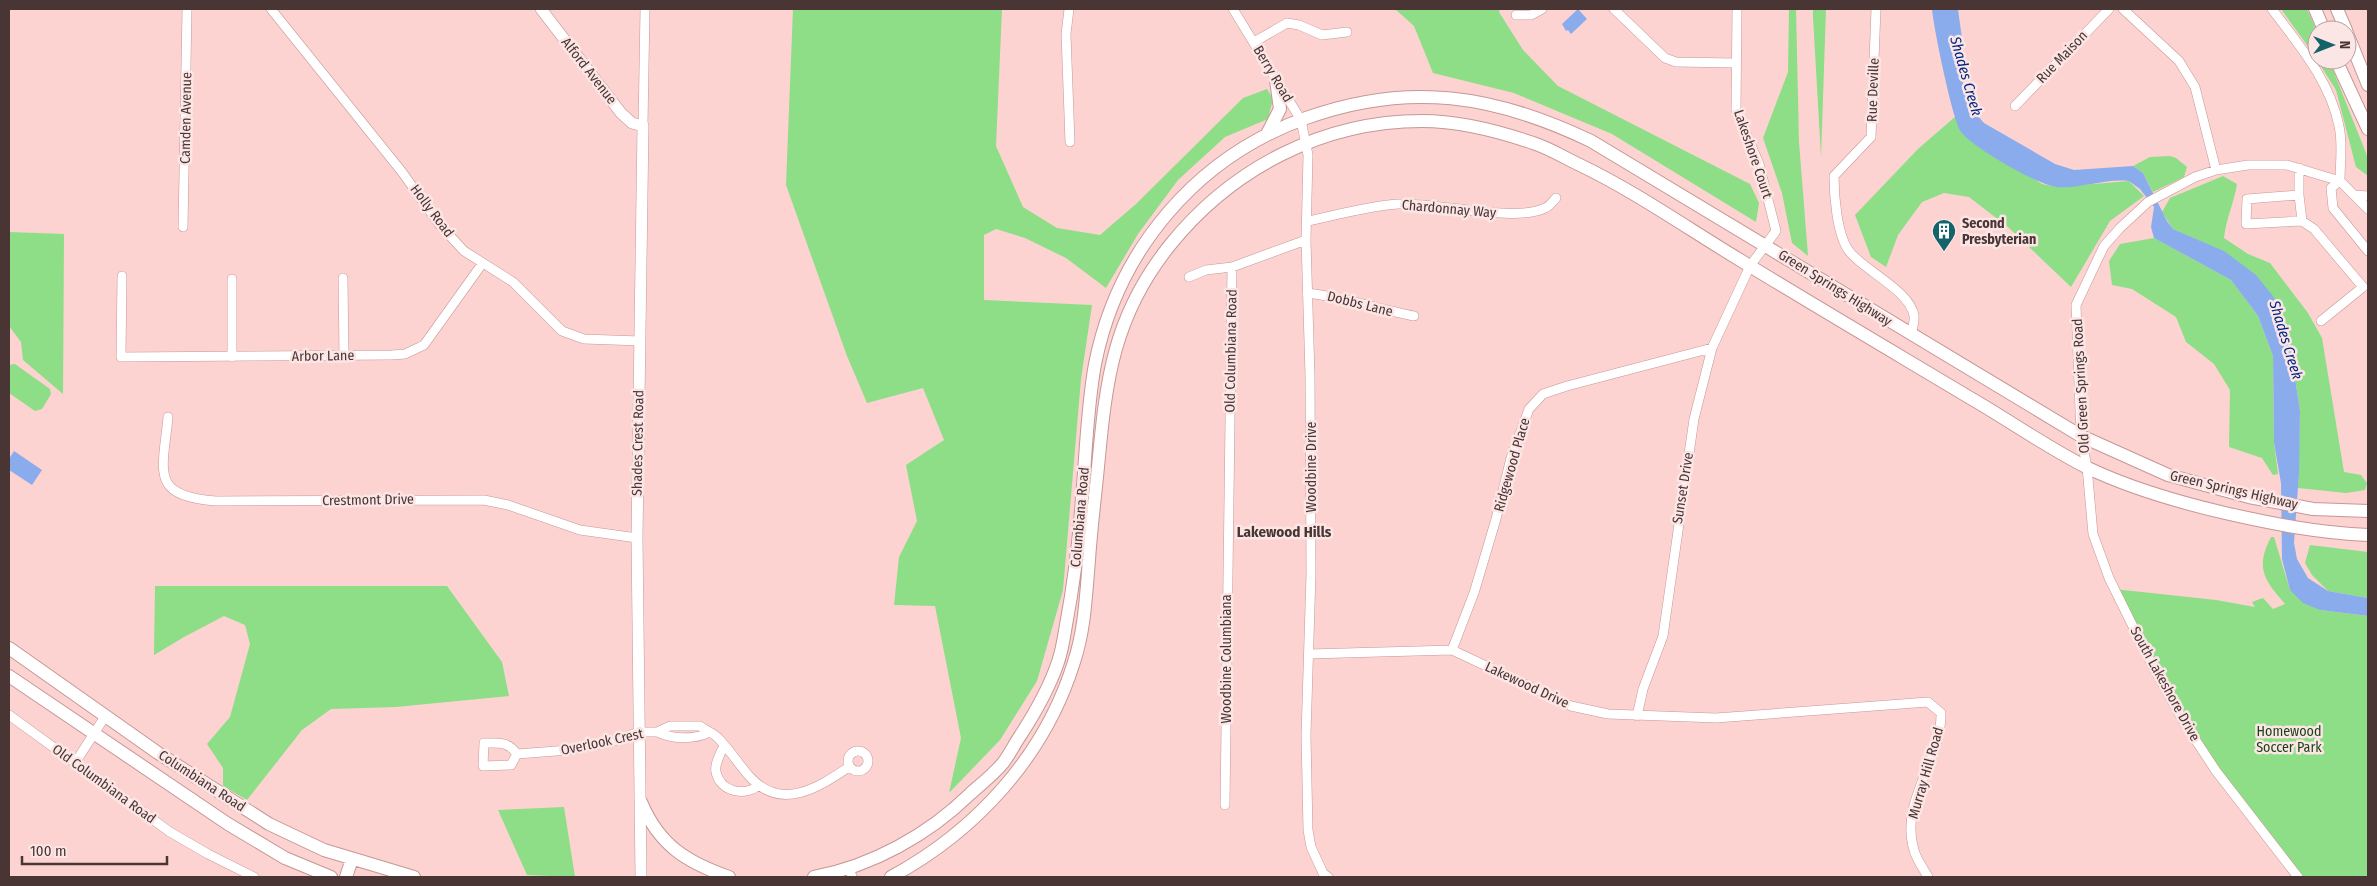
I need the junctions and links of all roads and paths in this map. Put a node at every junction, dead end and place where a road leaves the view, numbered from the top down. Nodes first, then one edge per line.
1 (187, 9) edge
2 (271, 9) edge
3 (541, 9) edge
4 (645, 9) edge
5 (1069, 9) edge
6 (1233, 9) edge
7 (1542, 9) edge
8 (1614, 9) edge
9 (1737, 9) edge
10 (1876, 9) edge
11 (2109, 9) edge
12 (2123, 9) edge
13 (2272, 9) edge
14 (1516, 15) dead end
15 (1346, 32) dead end
16 (1254, 42) junction
17 (2357, 58) edge
18 (1735, 63) junction
19 (2341, 70) edge
20 (1276, 80) junction
21 (2368, 85) edge
22 (2015, 106) dead end
23 (1300, 120) junction
24 (643, 126) junction
25 (2368, 130) edge
26 (1266, 134) junction
27 (1070, 142) dead end
28 (1306, 142) junction
29 (2299, 168) junction
30 (2216, 170) junction
31 (2340, 181) junction
32 (2298, 195) junction
33 (2354, 195) junction
34 (2368, 196) edge
35 (1556, 198) dead end
36 (2368, 209) edge
37 (1308, 221) junction
38 (2302, 221) junction
39 (183, 227) dead end
40 (1306, 240) junction
41 (1765, 245) junction
42 (2368, 251) edge
43 (482, 264) junction
44 (1232, 266) junction
45 (1750, 266) junction
46 (122, 276) dead end
47 (1189, 277) dead end
48 (343, 278) dead end
49 (232, 279) dead end
50 (1307, 292) junction
51 (1414, 316) dead end
52 (2322, 321) dead end
53 (1910, 335) junction
54 (640, 341) junction
55 (1712, 348) junction
56 (344, 356) junction
57 (232, 357) junction
58 (1091, 392) junction
59 (1105, 393) junction
60 (168, 417) dead end
61 (2081, 436) junction
62 (2087, 467) junction
63 (2368, 511) edge
64 (1228, 514) joint
65 (2368, 535) edge
66 (637, 538) junction
67 (9, 648) edge
68 (1452, 650) junction
69 (1309, 654) junction
70 (9, 676) edge
71 (1837, 709) joint
72 (9, 715) edge
73 (106, 715) junction
74 (1637, 716) junction
75 (639, 732) junction
76 (95, 734) junction
77 (724, 745) junction
78 (517, 754) dead end
79 (75, 763) junction
80 (849, 767) dead end
81 (758, 785) junction
82 (641, 802) junction
83 (1225, 805) dead end
84 (352, 859) junction
85 (850, 872) edge
86 (254, 877) edge
87 (331, 877) edge
88 (346, 877) edge
89 (414, 877) edge
90 (641, 877) edge
91 (729, 877) edge
92 (814, 877) edge
93 (892, 877) edge
94 (1328, 877) edge
95 (1928, 877) edge
96 (2298, 877) edge

1 - 39 street, Camden Avenue
2 - 43 street, Holly Road
3 - 24 street, Alford Avenue
4 - 24 street, Shades Crest Road
5 - 27 street
6 - 16 street, Berry Road
7 - 14 street
8 - 18 street
9 - 18 street, Lakeshore Court
10 - 53 street, Rue Deville
11 - 22 street, Rue Maison
12 - 30 street
13 - 31 street
15 - 16 street
16 - 20 street, Berry Road
17 - 21 main road
18 - 41 street, Lakeshore Court
19 - 25 main road
20 - 23 street, Berry Road
20 - 26 main road
23 - 26 main road, Columbiana Road
23 - 28 street, Berry Road
23 - 41 main road, Green Springs Highway
24 - 54 street, Shades Crest Road
26 - 58 main road, Columbiana Road
28 - 37 street, Woodbine Drive
28 - 45 main road, Green Springs Highway
28 - 59 main road, Columbiana Road
29 - 30 street, Old Green Springs Road
29 - 31 street, Old Green Springs Road
29 - 32 street
30 - 61 street, Old Green Springs Road
31 - 33 street
31 - 42 street
32 - 38 street
32 - 38 street
33 - 34 street
33 - 36 street
35 - 37 street, Chardonnay Way
37 - 40 street, Woodbine Drive
38 - 52 street
40 - 44 street
40 - 50 street, Woodbine Drive
41 - 45 street, Lakeshore Court
41 - 53 main road, Green Springs Highway
43 - 54 street, Holly Road
43 - 56 street, Arbor Lane
44 - 47 street
44 - 64 street, Old Columbiana Road
45 - 55 street, Sunset Drive
45 - 62 main road, Green Springs Highway
46 - 57 street, Arbor Lane
48 - 56 street
49 - 57 street
50 - 51 street, Dobbs Lane
50 - 69 street, Woodbine Drive
53 - 61 main road, Green Springs Highway
54 - 66 street, Shades Crest Road
55 - 68 street, Ridgewood Place
55 - 74 street, Sunset Drive
56 - 57 street, Arbor Lane
58 - 59 main road
58 - 85 main road, Columbiana Road
59 - 93 main road, Columbiana Road
60 - 66 street, Crestmont Drive
61 - 62 street, Old Green Springs Road
61 - 63 main road, Green Springs Highway
62 - 65 main road, Green Springs Highway
62 - 96 street, South Lakeshore Drive
64 - 83 street, Woodbine Columbiana
66 - 75 street, Shades Crest Road
67 - 73 main road, Columbiana Road
68 - 69 street, Lakewood Drive
68 - 74 street, Lakewood Drive
69 - 94 street, Woodbine Drive
70 - 76 main road, Columbiana Road
71 - 74 street, Lakewood Drive
71 - 95 street, Murray Hill Road
72 - 79 street, Old Columbiana Road
73 - 76 street
73 - 84 main road, Columbiana Road
75 - 77 street, Overlook Crest
75 - 78 street, Overlook Crest
75 - 82 street, Shades Crest Road
76 - 79 street
76 - 87 main road, Columbiana Road
77 - 81 street, Overlook Crest
77 - 81 street
79 - 86 street, Old Columbiana Road
80 - 81 street, Overlook Crest
82 - 90 street, Shades Crest Road
82 - 91 main road
84 - 88 main road
84 - 89 main road, Columbiana Road
85 - 92 main road, Columbiana Road

